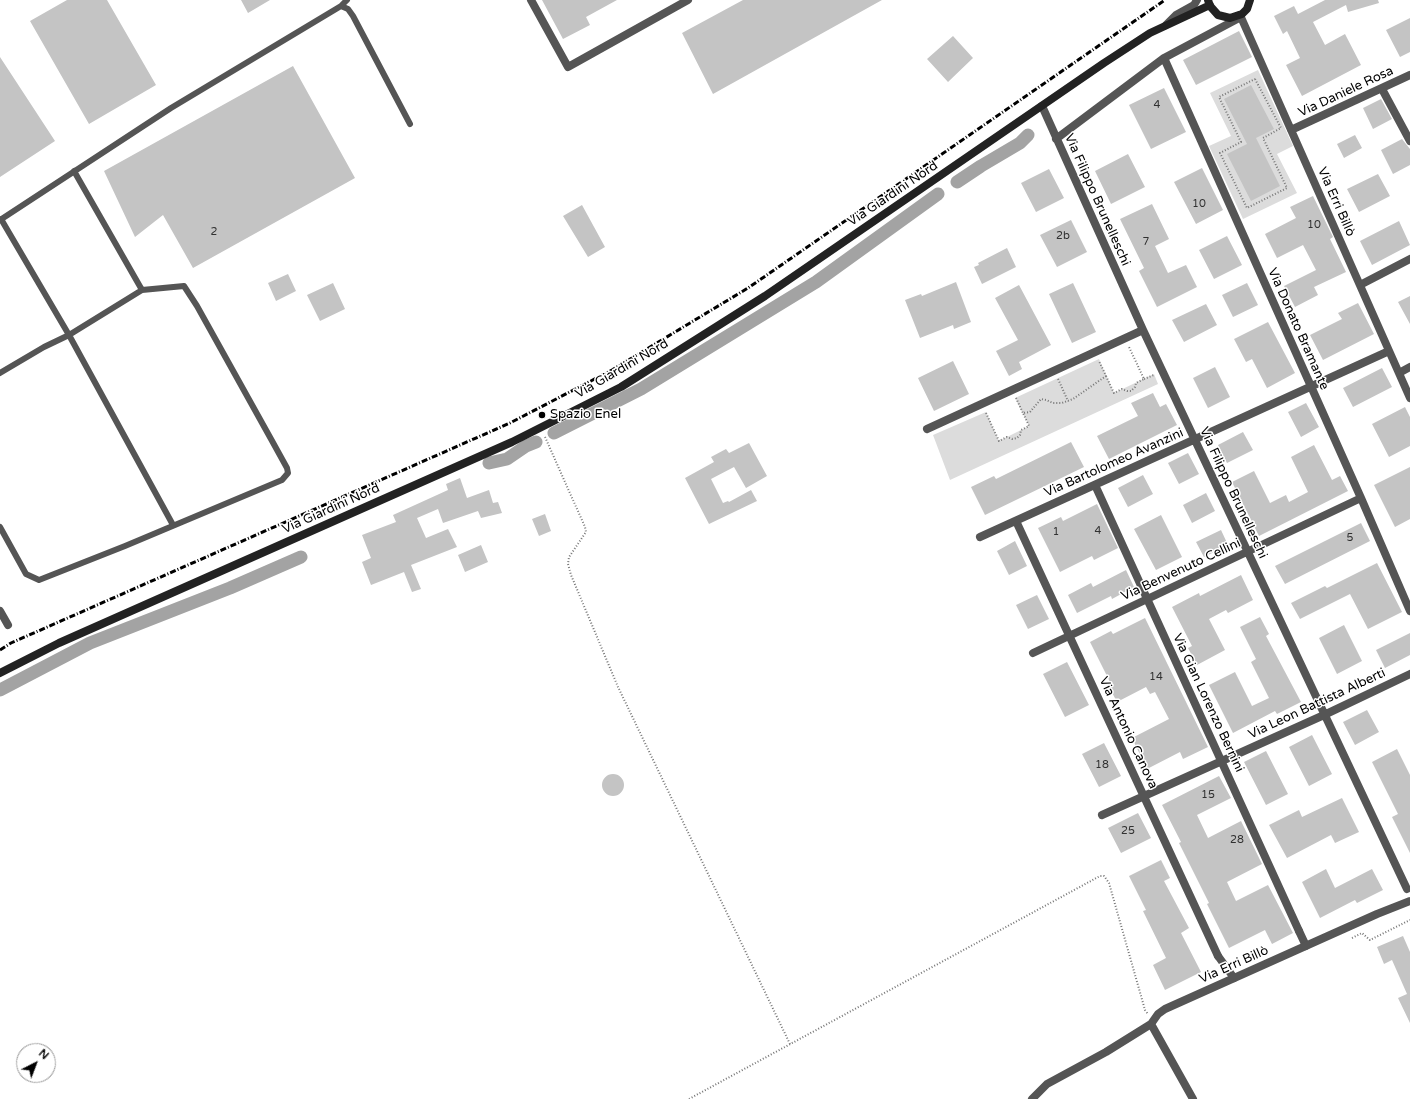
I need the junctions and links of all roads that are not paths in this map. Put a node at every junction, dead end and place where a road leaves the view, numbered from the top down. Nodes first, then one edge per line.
1 (347, 0) edge
2 (531, 0) edge
3 (688, 0) edge
4 (1197, 0) edge
5 (1250, 0) edge
6 (1209, 3) edge
7 (341, 6) junction
8 (1240, 16) junction
9 (1166, 25) junction
10 (1164, 58) junction
11 (1410, 75) edge
12 (1382, 88) junction
13 (1042, 106) junction
14 (410, 124) dead end
15 (1291, 130) junction
16 (1056, 139) junction
17 (1410, 140) edge
18 (74, 171) junction
19 (1, 219) edge
20 (1410, 259) edge
21 (1360, 285) junction
22 (142, 290) junction
23 (1143, 330) junction
24 (68, 335) junction
25 (1389, 351) junction
26 (1410, 367) edge
27 (0, 373) edge
28 (1399, 373) junction
29 (1311, 387) junction
30 (1410, 398) edge
31 (927, 429) dead end
32 (1195, 440) junction
33 (1095, 485) junction
34 (1361, 498) junction
35 (1016, 521) junction
36 (173, 525) junction
37 (0, 527) edge
38 (980, 537) dead end
39 (1248, 552) junction
40 (1148, 599) junction
41 (0, 611) edge
42 (1410, 611) edge
43 (8, 625) dead end
44 (1070, 636) junction
45 (1033, 653) dead end
46 (0, 673) edge
47 (1410, 674) edge
48 (1324, 715) junction
49 (1222, 761) junction
50 (1144, 796) junction
51 (1102, 815) dead end
52 (1407, 889) dead end
53 (1410, 901) edge
54 (1306, 946) junction
55 (1234, 978) junction
56 (1153, 1021) junction
57 (1032, 1099) edge
58 (1193, 1099) edge

1 - 7 lane
2 - 3 street
4 - 9 street
5 - 8 main road
6 - 8 main road
6 - 9 main road, Via Giardini Nord
7 - 14 lane
7 - 18 lane
8 - 10 street
8 - 15 street, Via Erri Billò
9 - 13 main road, Via Giardini Nord
10 - 16 street
10 - 29 street, Via Donato Bramante
11 - 12 street, Via Daniele Rosa
12 - 15 street, Via Daniele Rosa
12 - 17 street
13 - 16 street, Via Filippo Brunelleschi
13 - 46 main road, Via Giardini Nord
15 - 21 street, Via Erri Billò
16 - 23 street, Via Filippo Brunelleschi
18 - 19 lane
18 - 22 lane
19 - 24 lane
20 - 21 street
21 - 25 street, Via Erri Billò
22 - 24 lane
22 - 36 lane
23 - 31 street
23 - 32 street, Via Filippo Brunelleschi
24 - 27 lane
24 - 36 lane
25 - 28 street, Via Erri Billò
25 - 29 street, Via Bartolomeo Avanzini
26 - 28 street
28 - 30 street, Via Erri Billò
29 - 32 street, Via Bartolomeo Avanzini
29 - 34 street, Via Donato Bramante
32 - 33 street, Via Bartolomeo Avanzini
32 - 39 street, Via Filippo Brunelleschi
33 - 35 street, Via Bartolomeo Avanzini
33 - 40 street, Via Gian Lorenzo Bernini
34 - 39 street, Via Benvenuto Cellini
34 - 42 street, Via Donato Bramante
35 - 38 street, Via Bartolomeo Avanzini
35 - 44 street, Via Antonio Canova
36 - 37 lane
39 - 40 street, Via Benvenuto Cellini
39 - 48 street, Via Filippo Brunelleschi
40 - 44 street, Via Benvenuto Cellini
40 - 49 street, Via Gian Lorenzo Bernini
41 - 43 street
44 - 45 street, Via Benvenuto Cellini
44 - 50 street, Via Antonio Canova
47 - 48 street, Via Leon Battista Alberti
48 - 49 street, Via Leon Battista Alberti
48 - 52 street, Via Filippo Brunelleschi
49 - 50 street, Via Leon Battista Alberti
49 - 54 street, Via Gian Lorenzo Bernini
50 - 51 street, Via Leon Battista Alberti
50 - 55 street, Via Antonio Canova
53 - 54 street, Via Erri Billò
54 - 55 street, Via Erri Billò
55 - 56 street, Via Erri Billò
56 - 57 street, Via Erri Billò
56 - 58 street

